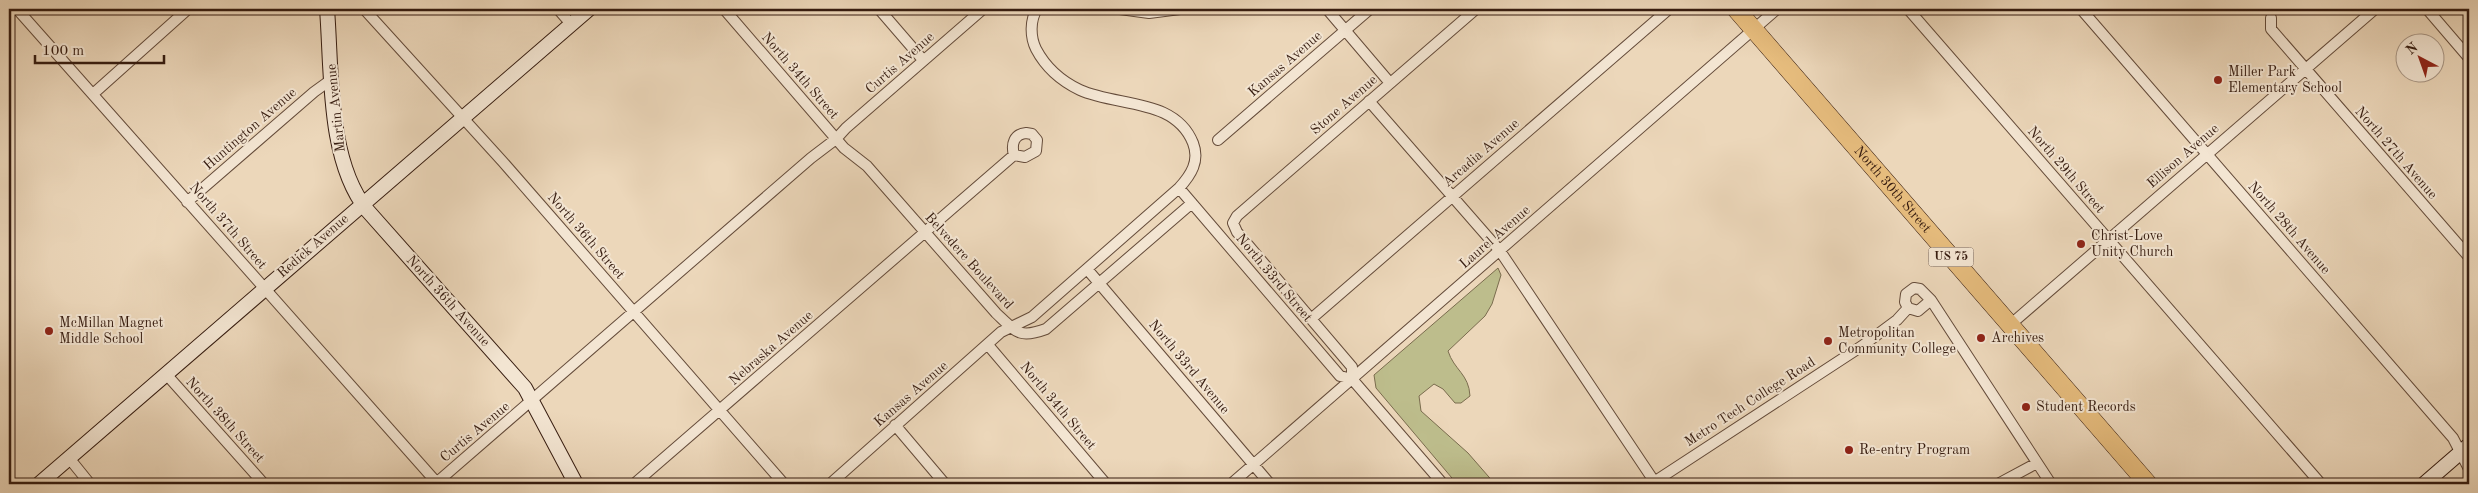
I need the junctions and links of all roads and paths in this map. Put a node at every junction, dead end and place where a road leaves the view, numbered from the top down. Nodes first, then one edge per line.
1 (17, 9) edge
2 (188, 9) edge
3 (327, 9) edge
4 (364, 9) edge
5 (558, 9) edge
6 (589, 9) edge
7 (724, 9) edge
8 (879, 9) edge
9 (983, 9) edge
10 (1037, 9) edge
11 (1120, 9) edge
12 (1180, 9) edge
13 (1327, 9) edge
14 (1370, 9) edge
15 (1476, 9) edge
16 (1670, 9) edge
17 (1736, 9) edge
18 (1777, 9) edge
19 (1908, 9) edge
20 (2081, 9) edge
21 (2375, 9) edge
22 (2427, 9) edge
23 (2271, 18) dead end
24 (571, 24) junction
25 (1754, 29) junction
26 (1345, 30) junction
27 (2469, 58) edge
28 (923, 60) junction
29 (2306, 69) junction
30 (332, 79) junction
31 (1390, 83) junction
32 (93, 94) junction
33 (1369, 101) junction
34 (462, 120) junction
35 (836, 139) junction
36 (1218, 140) dead end
37 (2207, 154) junction
38 (1014, 155) dead end
39 (1179, 188) junction
40 (1452, 197) junction
41 (188, 202) junction
42 (362, 203) junction
43 (1192, 203) junction
44 (1233, 223) joint
45 (926, 232) junction
46 (2108, 240) junction
47 (1500, 251) junction
48 (2469, 258) edge
49 (1087, 269) junction
50 (1100, 284) junction
51 (264, 288) junction
52 (1931, 300) junction
53 (1908, 308) junction
54 (634, 312) junction
55 (1311, 319) junction
56 (2010, 324) junction
57 (1011, 327) junction
58 (988, 344) junction
59 (166, 374) junction
60 (1352, 379) junction
61 (532, 401) junction
62 (720, 410) junction
63 (895, 425) junction
64 (2465, 449) edge
65 (69, 458) junction
66 (2037, 464) junction
67 (1254, 465) junction
68 (2469, 469) edge
69 (1655, 483) edge
70 (39, 484) edge
71 (90, 484) edge
72 (264, 484) edge
73 (436, 484) edge
74 (576, 484) edge
75 (634, 484) edge
76 (784, 484) edge
77 (830, 484) edge
78 (945, 484) edge
79 (1106, 484) edge
80 (1231, 484) edge
81 (1270, 484) edge
82 (1443, 484) edge
83 (1998, 484) edge
84 (2051, 484) edge
85 (2148, 484) edge
86 (2320, 484) edge
87 (2424, 484) edge

1 - 32 street, North 37th Street
2 - 32 street
3 - 30 street, Martin Avenue
4 - 34 street, North 36th Street
5 - 24 street
6 - 24 street, Redick Avenue
7 - 35 street, North 34th Street
8 - 28 street
9 - 28 street, Curtis Avenue
10 - 39 street, Belvedere Boulevard
11 - 12 street
13 - 26 street
14 - 26 street, Kansas Avenue
15 - 31 street, Stone Avenue
16 - 40 street, Arcadia Avenue
17 - 25 highway, North 30th Street / US 75
18 - 25 street, Laurel Avenue
19 - 46 street, North 29th Street
20 - 37 street, North 28th Avenue
21 - 29 street, Ellison Avenue
22 - 27 street
23 - 29 street, North 27th Avenue
24 - 34 street, Redick Avenue
25 - 47 street, Laurel Avenue
25 - 56 highway, North 30th Street / US 75
26 - 31 street
26 - 36 street, Kansas Avenue
28 - 35 street, Curtis Avenue
29 - 37 street, Ellison Avenue
29 - 48 street, North 27th Avenue
30 - 41 street, Huntington Avenue
30 - 42 street, Martin Avenue
31 - 33 street, Stone Avenue
32 - 41 street, North 37th Street
33 - 40 street, Metro Tech College Road
33 - 44 street, Stone Avenue
34 - 42 street, Redick Avenue
34 - 54 street, North 36th Street
35 - 45 street, Belvedere Boulevard
35 - 54 street
37 - 46 street, Ellison Avenue
37 - 64 street, North 28th Avenue
38 - 45 street, Nebraska Avenue
39 - 43 street, North 33rd Street
39 - 49 street, Belvedere Boulevard
40 - 47 street, Metro Tech College Road
40 - 55 street, Arcadia Avenue
41 - 51 street, North 37th Street
42 - 51 street, Redick Avenue
42 - 61 street, North 36th Avenue
43 - 50 street
43 - 60 street, North 33rd Street
44 - 55 street, North 33rd Street
45 - 57 street, Belvedere Boulevard
45 - 62 street, Nebraska Avenue
46 - 56 street, Ellison Avenue
46 - 86 street, North 29th Street
47 - 60 street, Laurel Avenue
47 - 69 street, Metro Tech College Road
49 - 50 street, North 33rd Avenue
49 - 57 street, Belvedere Boulevard
50 - 57 street
50 - 67 street, North 33rd Avenue
51 - 59 street, Redick Avenue
51 - 73 street, North 37th Street
52 - 53 street, Metro Tech College Road
52 - 53 street, Metro Tech College Road
52 - 66 street
53 - 69 street, Metro Tech College Road
54 - 61 street
54 - 62 street, North 36th Street
55 - 60 street, North 33rd Street
56 - 85 highway, North 30th Street / US 75
57 - 58 street, Kansas Avenue
58 - 63 street, Kansas Avenue
58 - 79 street, North 34th Street
59 - 65 street, Redick Avenue
59 - 72 street, North 38th Street
60 - 67 street, Laurel Avenue
60 - 82 street, North 33rd Street
61 - 73 street, Curtis Avenue
61 - 74 street, North 36th Avenue
62 - 75 street, Nebraska Avenue
62 - 76 street, North 36th Street
63 - 77 street, Kansas Avenue
63 - 78 street
64 - 68 street, North 28th Avenue
64 - 87 street
65 - 70 street, Redick Avenue
65 - 71 street
66 - 83 street
66 - 84 street
67 - 80 street, Laurel Avenue
67 - 81 street, North 33rd Avenue

